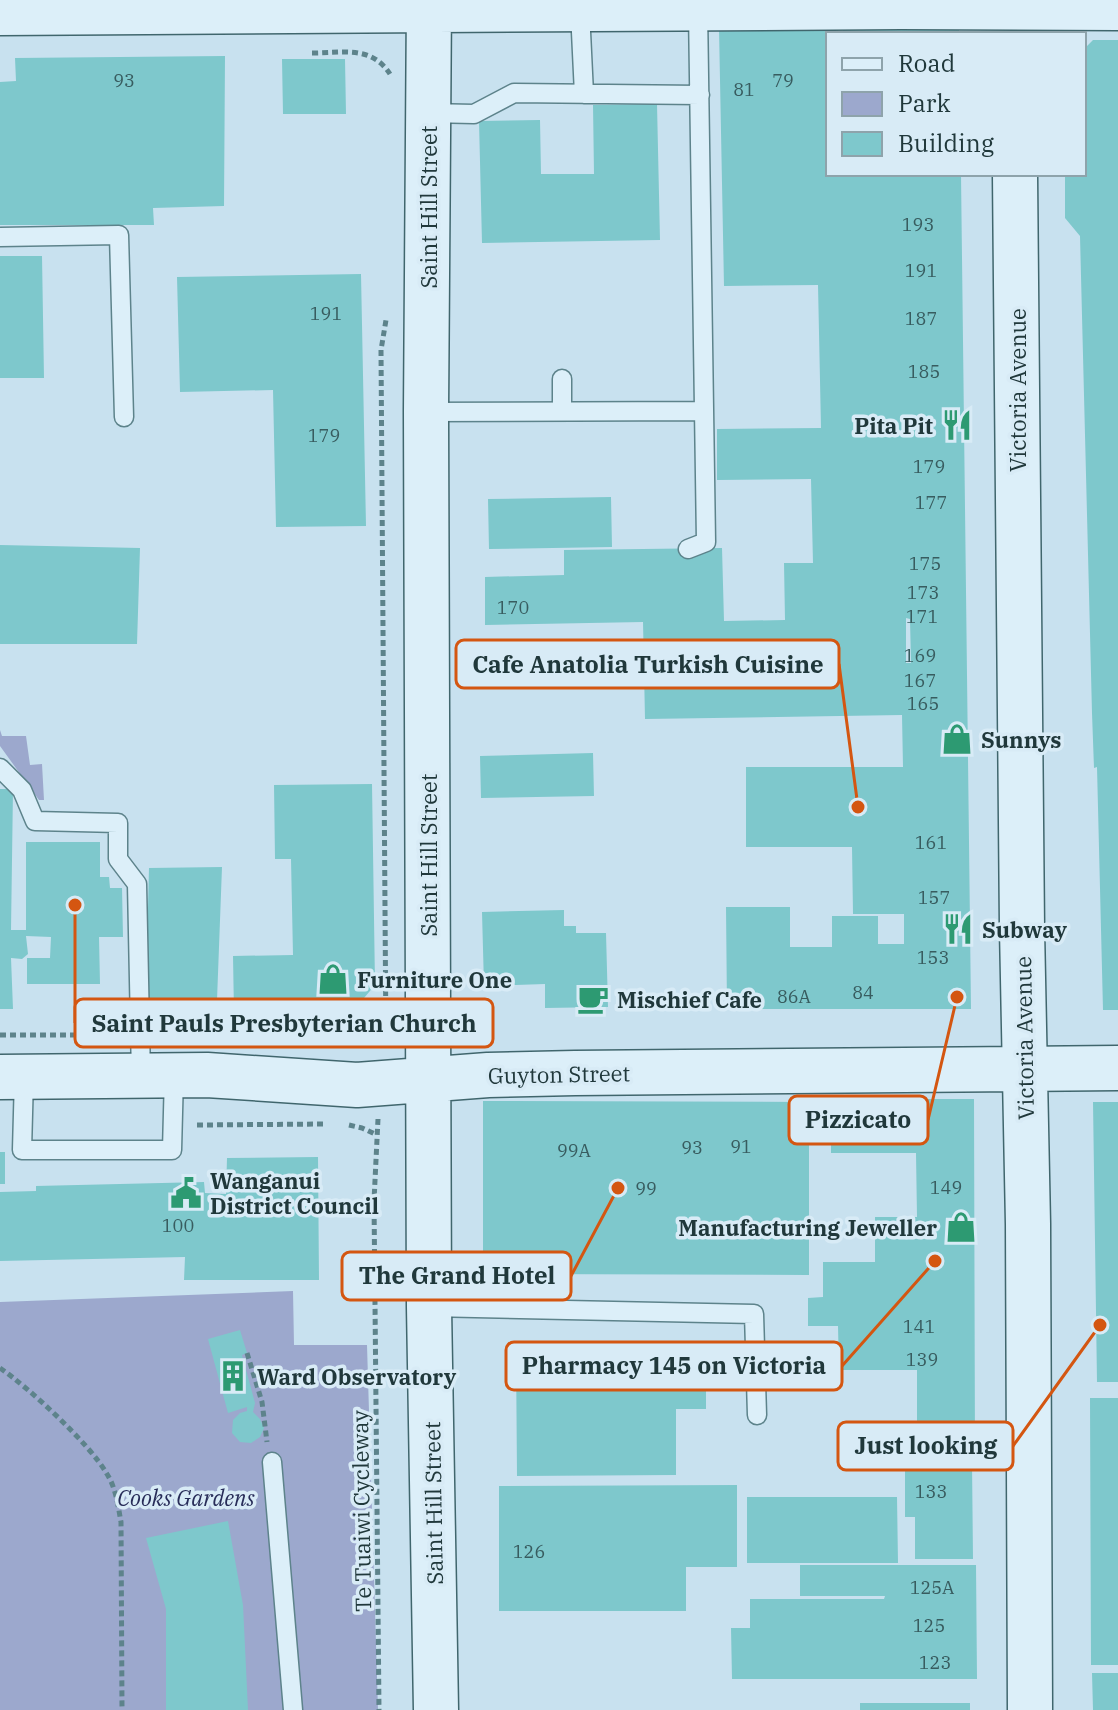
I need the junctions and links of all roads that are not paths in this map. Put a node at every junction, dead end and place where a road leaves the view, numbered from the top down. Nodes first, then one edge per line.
1 (429, 6) edge
2 (1118, 8) edge
3 (698, 10) junction
4 (580, 11) junction
5 (0, 13) edge
6 (1014, 14) edge
7 (584, 94) junction
8 (700, 95) junction
9 (428, 113) junction
10 (1015, 176) edge
11 (0, 237) edge
12 (562, 379) dead end
13 (562, 411) junction
14 (704, 411) junction
15 (426, 412) junction
16 (124, 417) dead end
17 (688, 549) dead end
18 (0, 768) edge
19 (151, 1062) junction
20 (1118, 1068) edge
21 (1025, 1069) junction
22 (12, 1077) edge
23 (429, 1080) junction
24 (429, 1307) junction
25 (757, 1415) dead end
26 (272, 1462) road end
27 (293, 1710) edge
28 (436, 1710) edge
29 (1030, 1710) edge

1 - 4 main road
1 - 5 main road
1 - 9 main road, Saint Hill Street
2 - 6 main road
3 - 4 main road
3 - 6 main road
3 - 8 lane
4 - 7 lane
7 - 8 lane
7 - 9 lane
8 - 14 lane
9 - 15 main road, Saint Hill Street
10 - 21 main road, Victoria Avenue
11 - 16 lane
12 - 13 lane
13 - 14 lane
13 - 15 lane
14 - 17 lane
15 - 23 main road, Saint Hill Street
18 - 19 lane
19 - 22 main road, Guyton Street
19 - 22 lane
19 - 23 main road, Guyton Street
20 - 21 main road, Guyton Street
21 - 23 main road, Guyton Street
21 - 29 main road, Victoria Avenue
23 - 24 main road, Saint Hill Street
24 - 25 lane
24 - 28 main road, Saint Hill Street
26 - 27 lane

